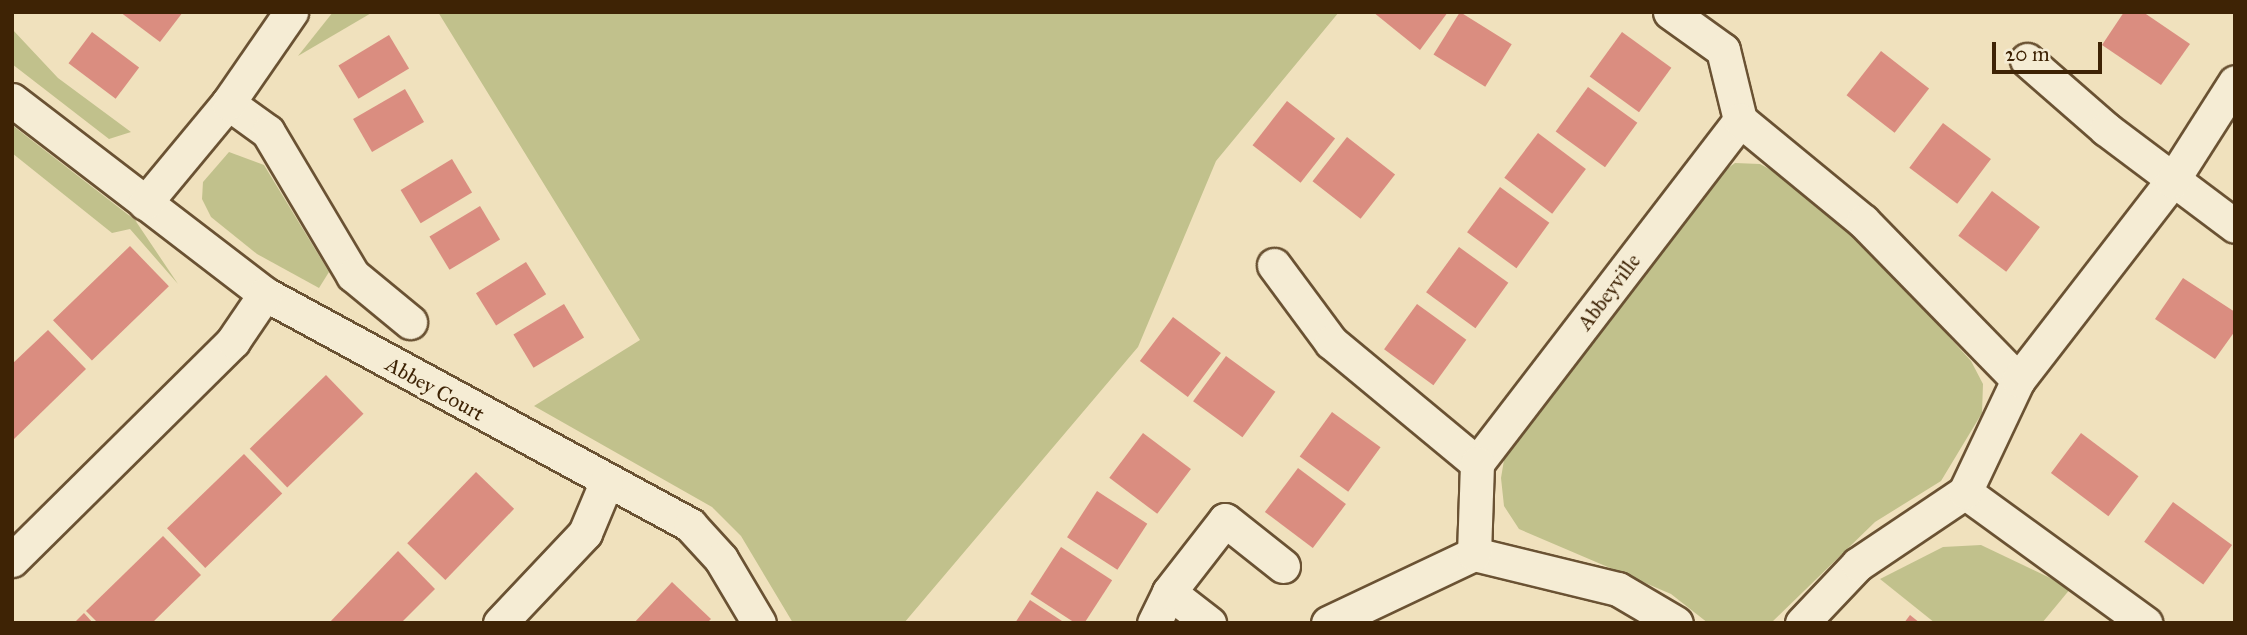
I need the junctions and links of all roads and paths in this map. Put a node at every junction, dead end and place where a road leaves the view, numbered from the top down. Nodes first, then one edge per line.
1 (291, 12) edge
2 (1670, 12) edge
3 (2027, 60) dead end
4 (2235, 82) edge
5 (12, 100) edge
6 (228, 103) junction
7 (1740, 120) junction
8 (2172, 181) junction
9 (145, 203) junction
10 (2235, 226) edge
11 (1274, 265) dead end
12 (265, 294) junction
13 (410, 322) dead end
14 (2018, 380) junction
15 (1477, 463) junction
16 (606, 483) junction
17 (1965, 492) junction
18 (1474, 554) junction
19 (12, 560) edge
20 (1283, 566) dead end
21 (1169, 592) junction
22 (500, 623) edge
23 (759, 623) edge
24 (1154, 623) edge
25 (1209, 623) edge
26 (1328, 623) edge
27 (1675, 623) edge
28 (1802, 623) edge
29 (2145, 623) edge

1 - 6 street
2 - 7 street
3 - 8 street
4 - 8 street
5 - 9 street, Abbey Court
6 - 9 street
6 - 13 street
7 - 14 street
7 - 15 street, Abbeyville
8 - 10 street
8 - 14 street
9 - 12 street, Abbey Court
11 - 15 street
12 - 16 street, Abbey Court
12 - 19 street
14 - 17 street
15 - 18 street
16 - 22 street
16 - 23 street, Abbey Court
17 - 28 street
17 - 29 street
18 - 26 street
18 - 27 street
20 - 21 street
21 - 24 street
21 - 25 street

